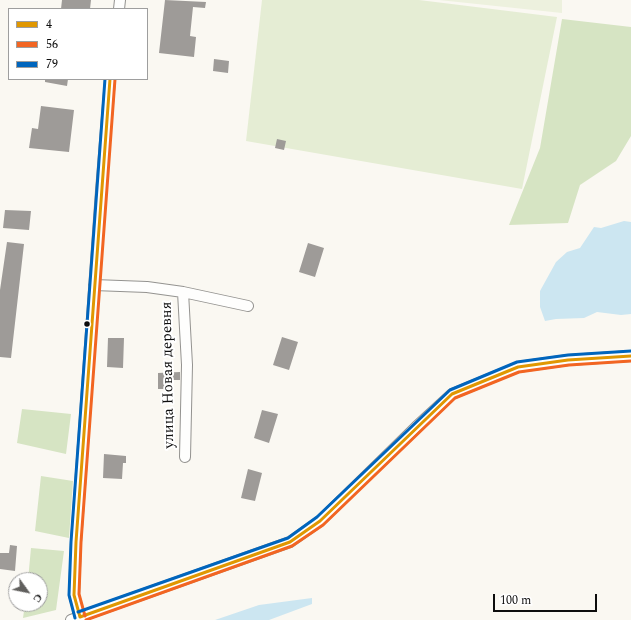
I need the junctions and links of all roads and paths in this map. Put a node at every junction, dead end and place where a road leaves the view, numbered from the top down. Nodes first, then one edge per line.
1 (110, 80) edge
2 (94, 285) junction
3 (183, 292) junction
4 (248, 306) dead end
5 (631, 356) edge
6 (185, 457) dead end
7 (76, 618) edge

1 - 2 street
2 - 3 street
2 - 7 street
3 - 4 street
3 - 6 street, улица Новая деревня
5 - 7 street

